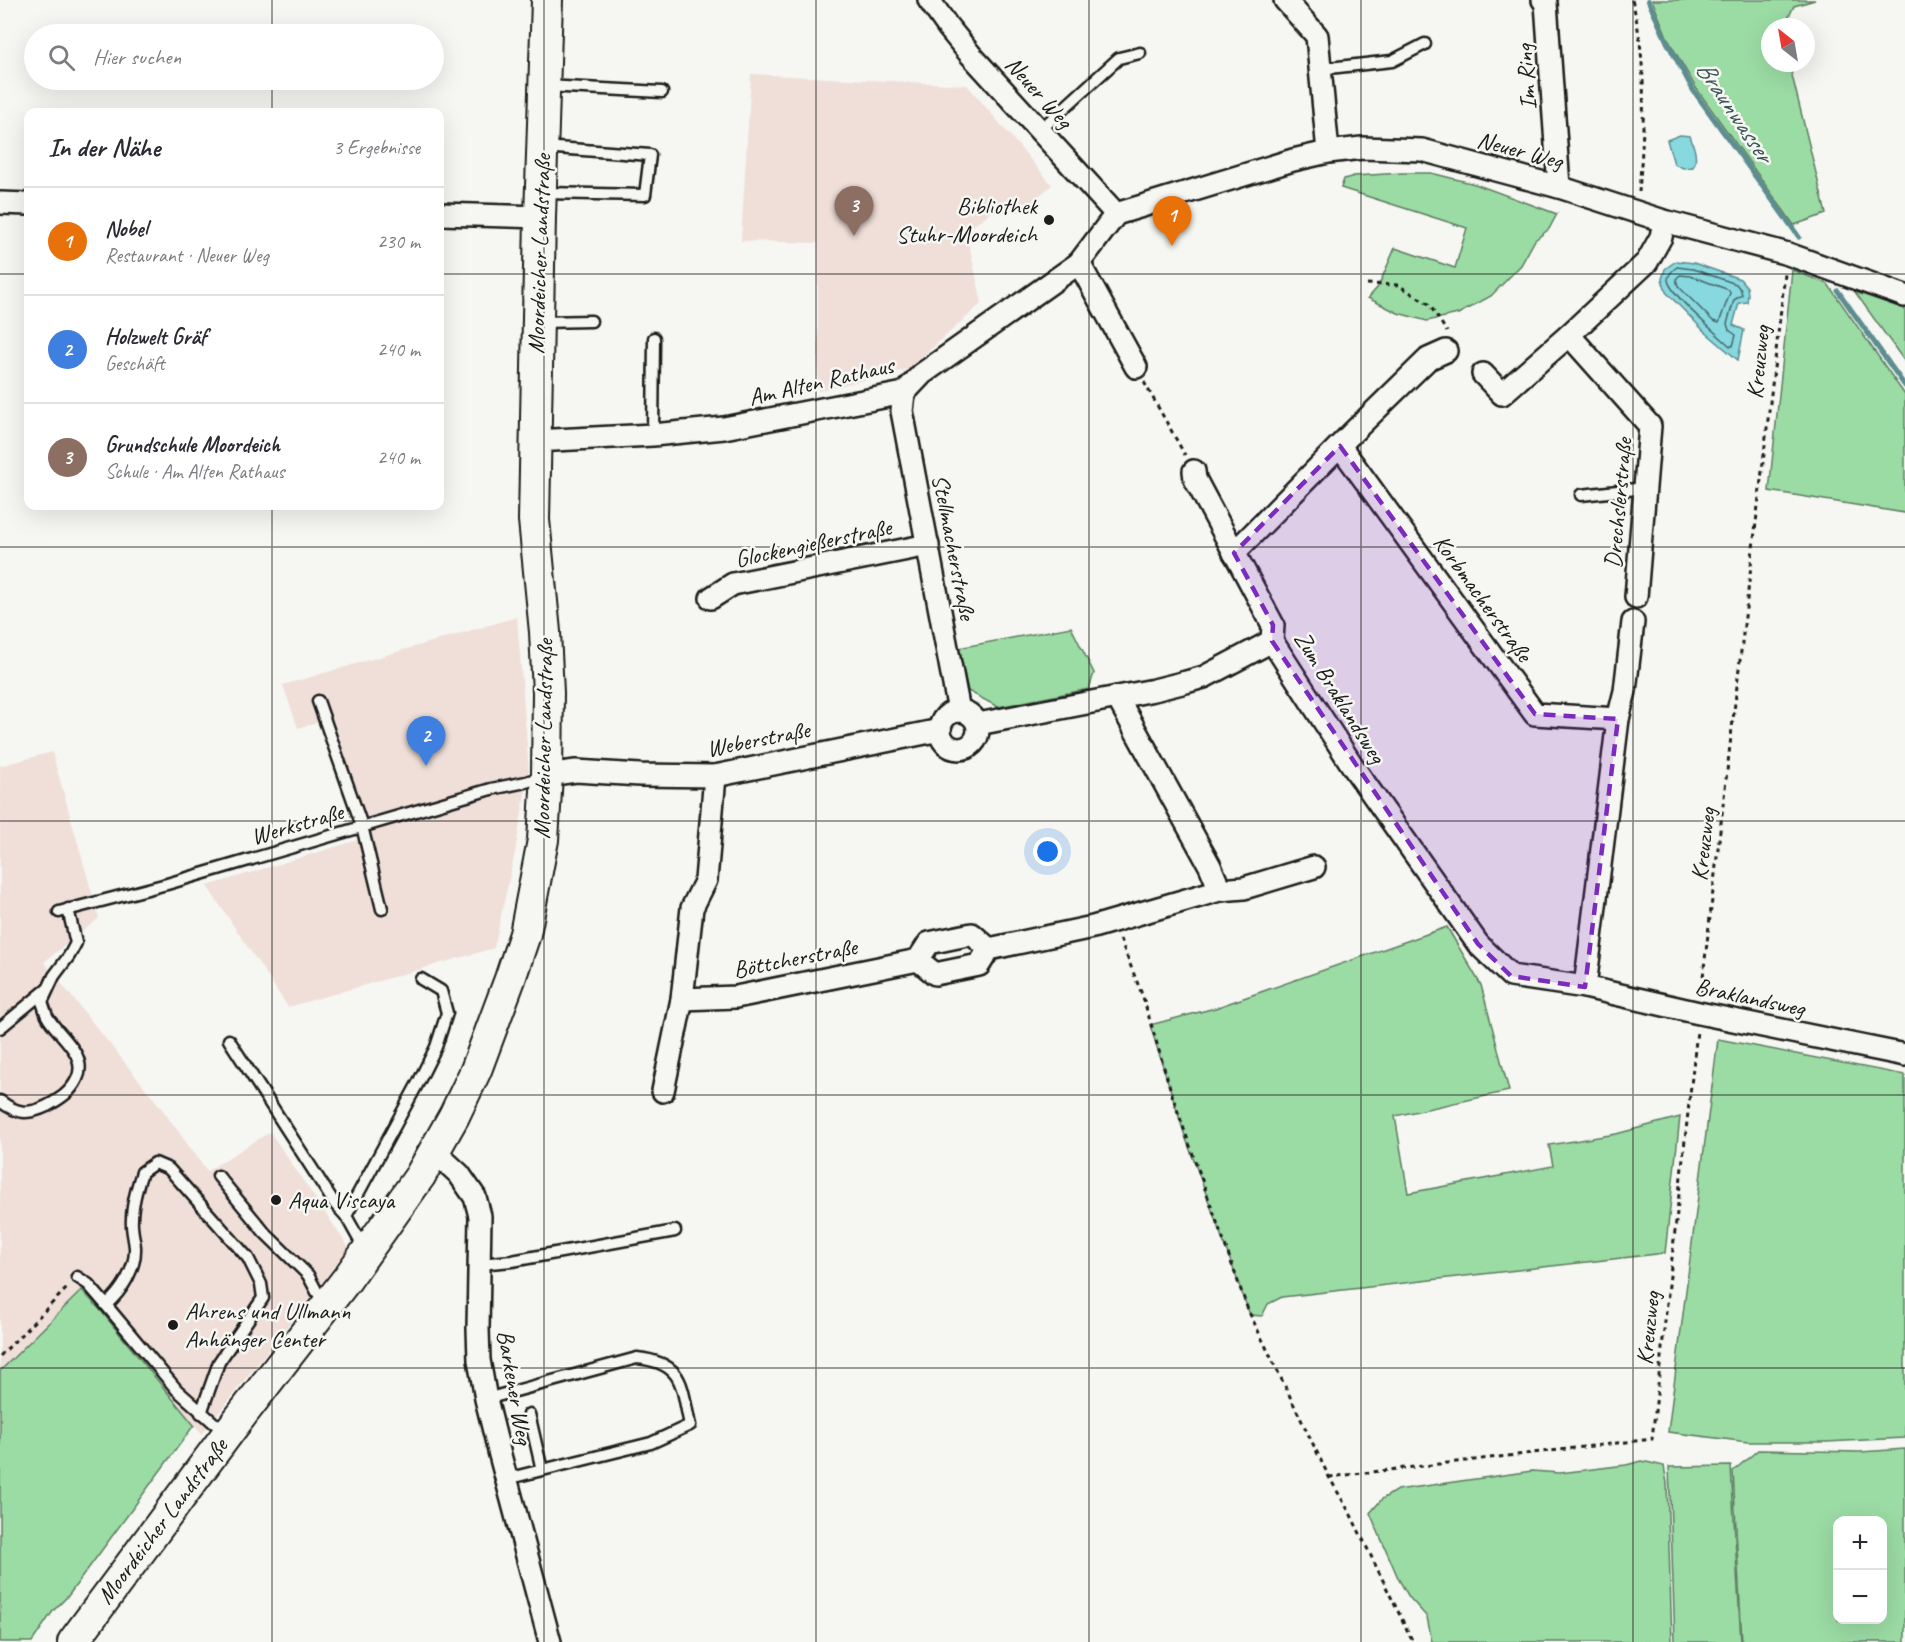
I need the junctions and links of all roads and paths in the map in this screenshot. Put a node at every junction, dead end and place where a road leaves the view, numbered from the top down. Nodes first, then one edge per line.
1 (548, 0) edge
2 (929, 0) edge
3 (1285, 0) edge
4 (1543, 0) edge
5 (1632, 0) edge
6 (1425, 44) dead end
7 (1140, 53) dead end
8 (1320, 69) junction
9 (544, 86) junction
10 (662, 92) dead end
11 (1039, 131) junction
12 (542, 147) junction
13 (1328, 152) junction
14 (1559, 187) junction
15 (0, 203) edge
16 (24, 204) edge
17 (540, 205) junction
18 (1637, 212) junction
19 (444, 214) edge
20 (1116, 214) junction
21 (1664, 221) junction
22 (1788, 254) junction
23 (1078, 263) junction
24 (1367, 284) dead end
25 (1905, 296) edge
26 (591, 321) dead end
27 (537, 322) junction
28 (1569, 335) junction
29 (654, 338) dead end
30 (1447, 342) joint
31 (1136, 367) joint
32 (1483, 374) dead end
33 (904, 393) junction
34 (653, 435) junction
35 (534, 441) junction
36 (1340, 446) junction
37 (1194, 471) joint
38 (1645, 488) junction
39 (1581, 495) dead end
40 (928, 545) junction
41 (1234, 553) junction
42 (1636, 597) dead end
43 (711, 598) dead end
44 (1633, 622) dead end
45 (1272, 641) junction
46 (1117, 697) junction
47 (318, 701) dead end
48 (959, 711) junction
49 (1618, 720) junction
50 (978, 724) junction
51 (940, 730) junction
52 (547, 775) junction
53 (715, 776) junction
54 (362, 826) junction
55 (1314, 867) dead end
56 (1220, 890) junction
57 (382, 909) dead end
58 (1113, 922) junction
59 (989, 949) junction
60 (918, 960) junction
61 (421, 980) dead end
62 (1585, 987) junction
63 (46, 990) junction
64 (682, 999) junction
65 (1699, 1013) junction
66 (0, 1028) edge
67 (229, 1040) dead end
68 (1905, 1056) edge
69 (663, 1091) dead end
70 (0, 1101) edge
71 (435, 1152) junction
72 (218, 1176) dead end
73 (346, 1216) junction
74 (675, 1231) dead end
75 (366, 1253) junction
76 (479, 1264) junction
77 (77, 1277) joint
78 (328, 1304) junction
79 (106, 1305) junction
80 (0, 1356) edge
81 (486, 1399) junction
82 (201, 1413) junction
83 (529, 1414) dead end
84 (231, 1429) junction
85 (542, 1470) junction
86 (1329, 1477) junction
87 (506, 1479) junction
88 (72, 1642) edge
89 (550, 1642) edge
90 (1413, 1642) edge

1 - 9 main road, Moordeicher Landstraße
2 - 11 street, Neuer Weg
3 - 8 street
4 - 14 street, Im Ring
5 - 18 path
6 - 8 lane
7 - 11 lane
8 - 13 street
9 - 10 lane
9 - 12 main road, Moordeicher Landstraße
11 - 20 street, Neuer Weg
12 - 17 main road, Moordeicher Landstraße
12 - 17 lane
13 - 14 street, Neuer Weg
13 - 20 street, Neuer Weg
14 - 18 street, Neuer Weg
15 - 16 street
17 - 19 street
17 - 27 main road, Moordeicher Landstraße
18 - 21 street, Neuer Weg
20 - 23 street
21 - 22 street, Neuer Weg
21 - 28 street
22 - 25 street, Neuer Weg
22 - 65 path, Kreuzweg
23 - 31 street
23 - 33 street, Am Alten Rathaus
24 - 30 path
26 - 27 lane
27 - 35 main road, Moordeicher Landstraße
28 - 32 street
28 - 38 street, Drechslerstraße
29 - 34 lane
30 - 36 street
31 - 37 path
33 - 34 street, Am Alten Rathaus
33 - 40 street, Stellmacherstraße
34 - 35 street, Am Alten Rathaus
35 - 52 main road, Moordeicher Landstraße
36 - 41 street
36 - 49 street, Korbmacherstraße
37 - 41 street, Zum Braklandsweg
38 - 39 lane
38 - 42 street, Drechslerstraße
40 - 43 street, Glockengießerstraße
40 - 48 street, Stellmacherstraße
41 - 45 street, Zum Braklandsweg
44 - 49 street
45 - 46 street
45 - 62 street, Zum Braklandsweg
46 - 50 street
46 - 56 street
47 - 54 lane
48 - 50 street
48 - 51 street
49 - 62 street
50 - 51 street
51 - 53 street, Weberstraße
52 - 53 street, Weberstraße
52 - 54 lane, Werkstraße
52 - 71 main road, Moordeicher Landstraße
53 - 64 street
54 - 57 lane
54 - 63 lane, Werkstraße
55 - 56 street
56 - 58 street
58 - 59 street
58 - 86 path
59 - 60 street
59 - 60 street
60 - 64 street, Böttcherstraße
61 - 73 lane
62 - 65 street, Braklandsweg
63 - 66 lane
63 - 70 lane
64 - 69 street
65 - 68 street, Braklandsweg
65 - 86 path, Kreuzweg
67 - 73 lane
71 - 75 main road, Moordeicher Landstraße
71 - 76 street, Barkener Weg
72 - 78 lane
73 - 75 lane
74 - 76 lane
75 - 78 main road, Moordeicher Landstraße
76 - 81 street, Barkener Weg
77 - 79 lane, Moordeicher Landstraße
77 - 80 path
78 - 84 main road, Moordeicher Landstraße
79 - 82 lane, Moordeicher Landstraße
79 - 82 lane
81 - 85 lane
81 - 87 street, Barkener Weg
82 - 84 lane, Moordeicher Landstraße
83 - 85 lane
84 - 88 main road, Moordeicher Landstraße
85 - 87 lane
86 - 90 path
87 - 89 street, Barkener Weg

